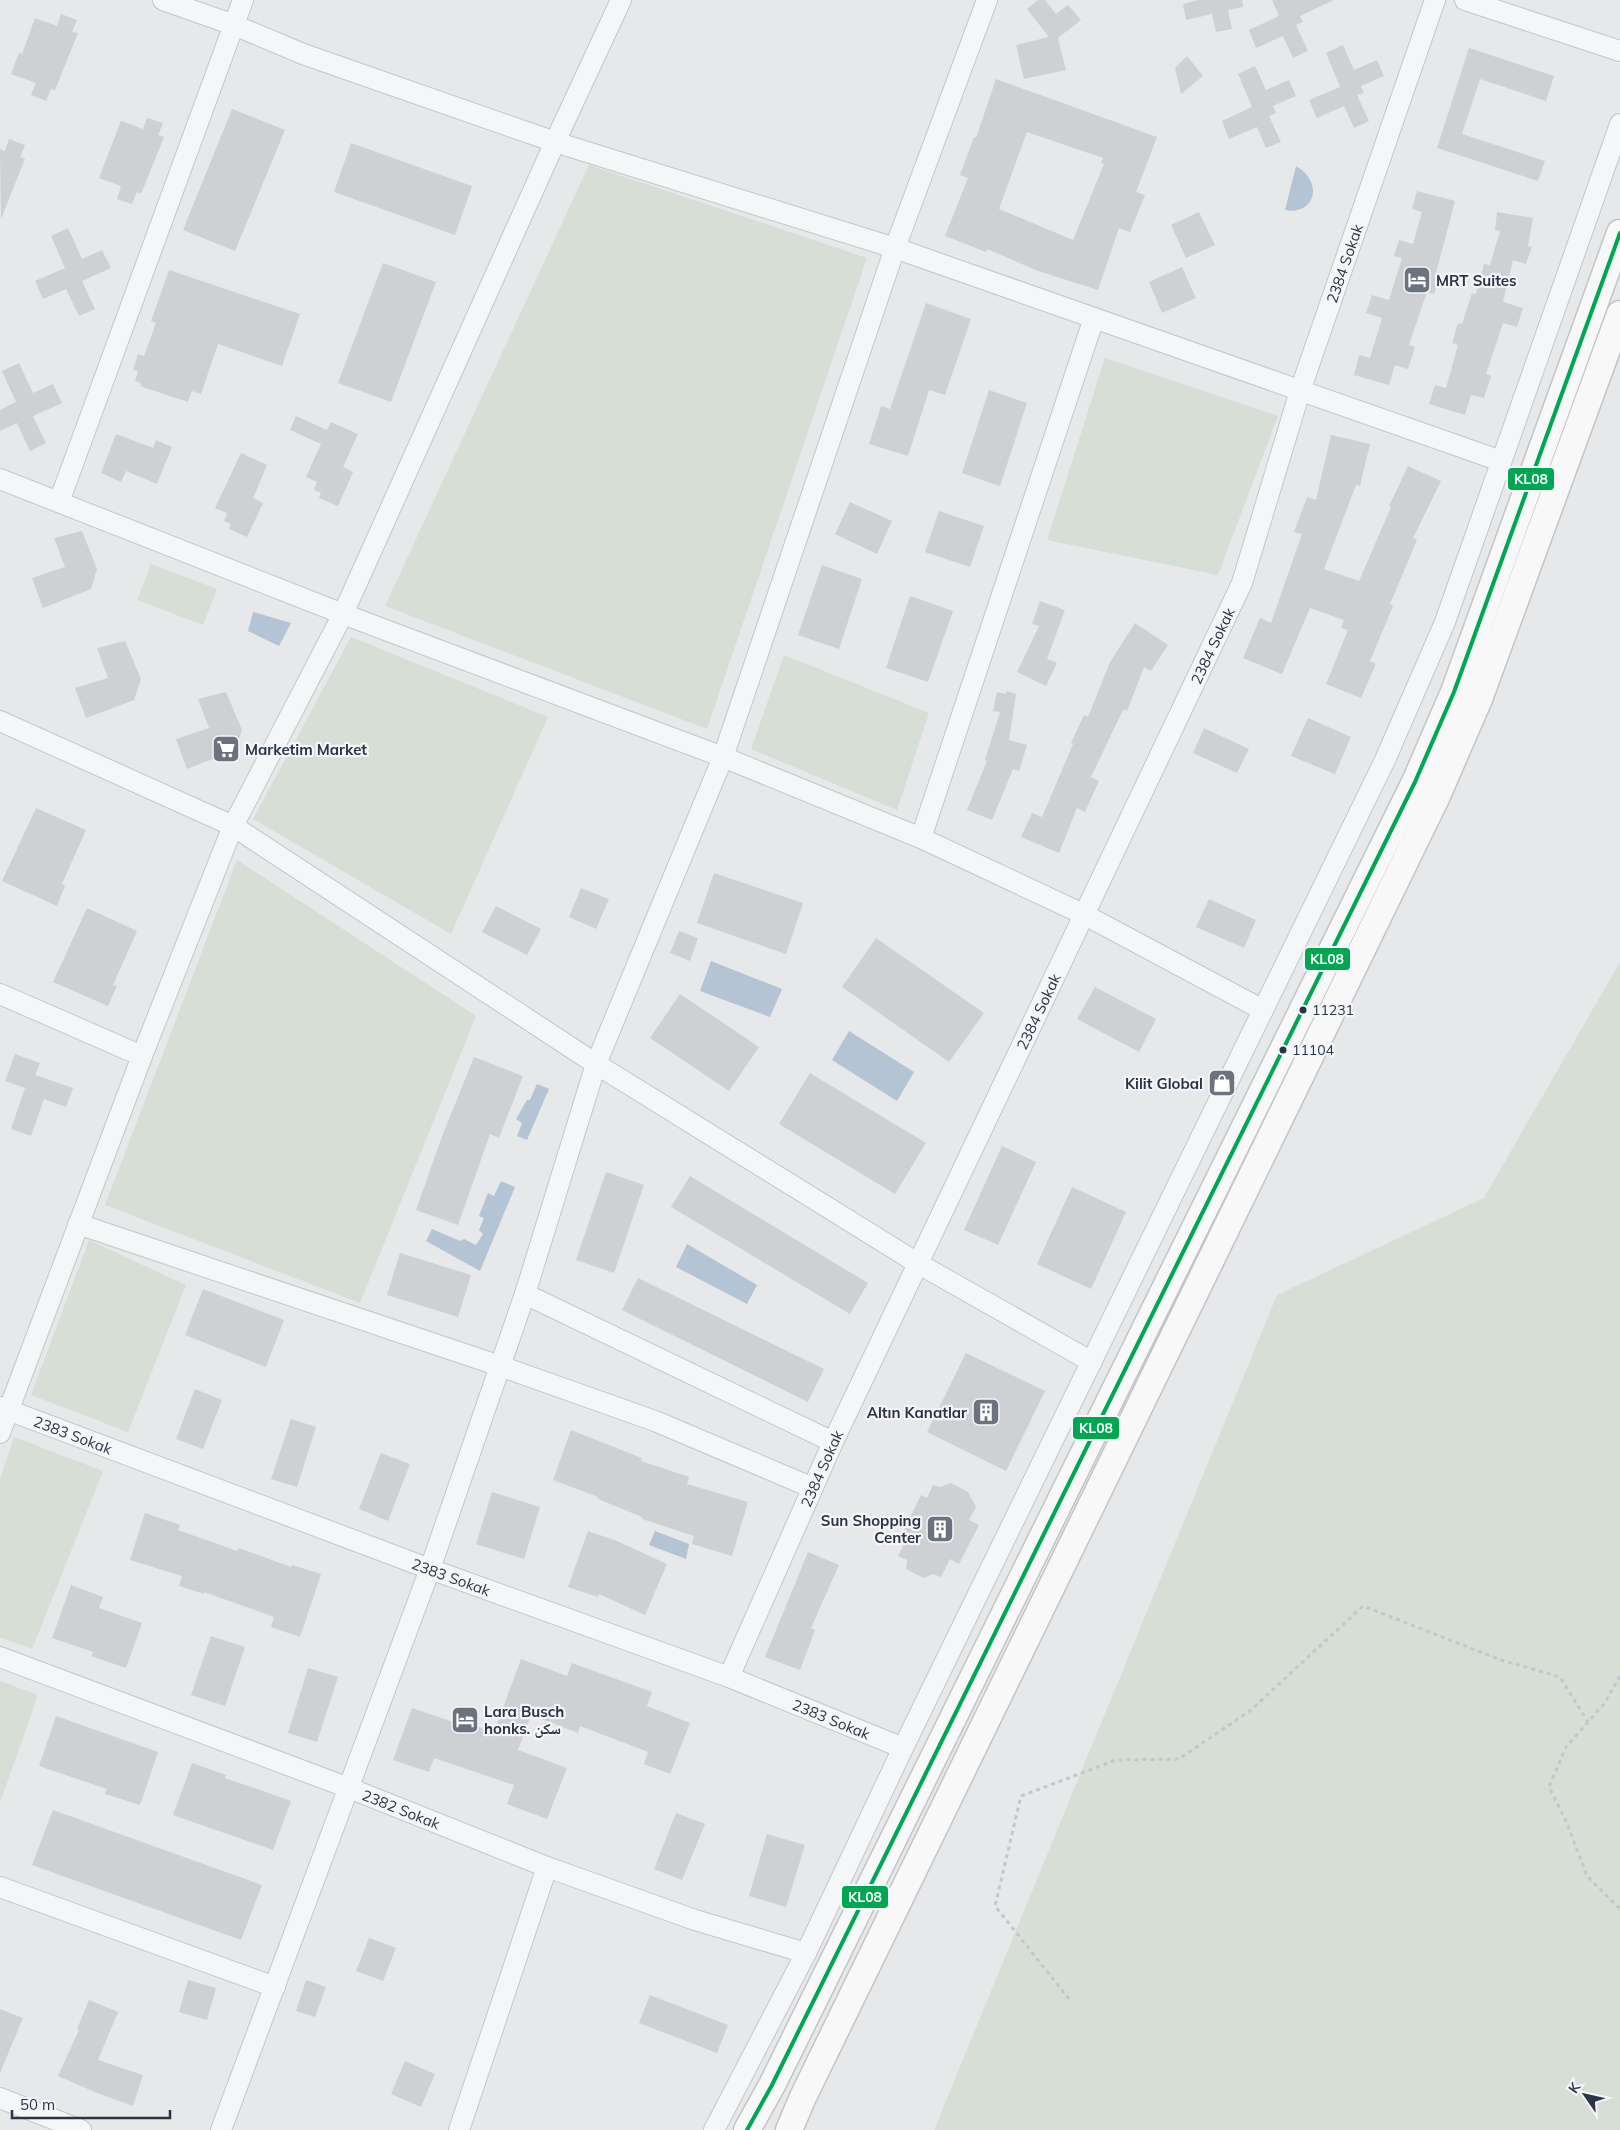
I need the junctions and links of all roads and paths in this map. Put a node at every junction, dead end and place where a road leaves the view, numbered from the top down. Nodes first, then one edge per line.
1 (163, 0) edge
2 (243, 0) edge
3 (621, 0) edge
4 (987, 0) edge
5 (1435, 0) edge
6 (1465, 0) edge
7 (234, 25) junction
8 (1620, 51) edge
9 (1620, 124) edge
10 (555, 142) junction
11 (1620, 233) edge
12 (896, 248) junction
13 (1620, 314) edge
14 (1094, 318) junction
15 (1300, 391) junction
16 (1501, 461) junction
17 (0, 479) edge
18 (59, 502) junction
19 (343, 614) junction
20 (0, 721) edge
21 (723, 757) junction
22 (233, 826) junction
23 (921, 838) junction
24 (1085, 915) junction
25 (0, 994) edge
26 (1263, 1010) junction
27 (142, 1056) junction
28 (596, 1064) junction
29 (78, 1224) junction
30 (919, 1264) junction
31 (525, 1294) junction
32 (1092, 1362) junction
33 (500, 1366) junction
34 (4, 1409) edge
35 (0, 1433) edge
36 (834, 1442) junction
37 (813, 1488) junction
38 (430, 1569) junction
39 (0, 1657) edge
40 (1620, 1676) edge
41 (729, 1677) junction
42 (1588, 1722) junction
43 (903, 1748) junction
44 (349, 1788) junction
45 (547, 1867) junction
46 (0, 1887) edge
47 (1620, 1909) edge
48 (806, 1952) junction
49 (275, 1987) junction
50 (1069, 1999) dead end
51 (0, 2098) edge
52 (81, 2130) edge
53 (221, 2130) edge
54 (459, 2130) edge
55 (714, 2130) edge
56 (747, 2130) edge
57 (790, 2130) edge

1 - 7 street
2 - 7 street
3 - 10 street
4 - 12 street
5 - 15 street, 2384 Sokak
6 - 8 street
7 - 10 street
7 - 18 street
9 - 16 street
10 - 12 street
10 - 19 street
11 - 56 main road
12 - 14 street
12 - 21 street
13 - 57 main road
14 - 15 street
14 - 23 street
15 - 16 street
15 - 24 street, 2384 Sokak
16 - 26 street
17 - 18 street
18 - 19 street
19 - 21 street
19 - 22 street
20 - 22 street
21 - 23 street
21 - 28 street
22 - 27 street
22 - 28 street
23 - 24 street
24 - 26 street
24 - 30 street, 2384 Sokak
25 - 27 street
26 - 32 street
27 - 29 street
28 - 30 street
28 - 31 street
29 - 33 street
29 - 34 street
30 - 32 street
30 - 36 street, 2384 Sokak
31 - 33 street
31 - 36 street
32 - 43 street
33 - 37 street
33 - 38 street
34 - 35 street
34 - 38 street, 2383 Sokak
36 - 37 street, 2384 Sokak
37 - 41 street, 2384 Sokak
38 - 41 street, 2383 Sokak
38 - 44 street
39 - 44 street, 2382 Sokak
40 - 42 path
41 - 43 street, 2383 Sokak
42 - 47 path
42 - 50 path
43 - 48 street
44 - 45 street, 2382 Sokak
44 - 49 street
45 - 48 street, 2382 Sokak
45 - 54 street
46 - 49 street
48 - 55 street
49 - 53 street
51 - 52 street

